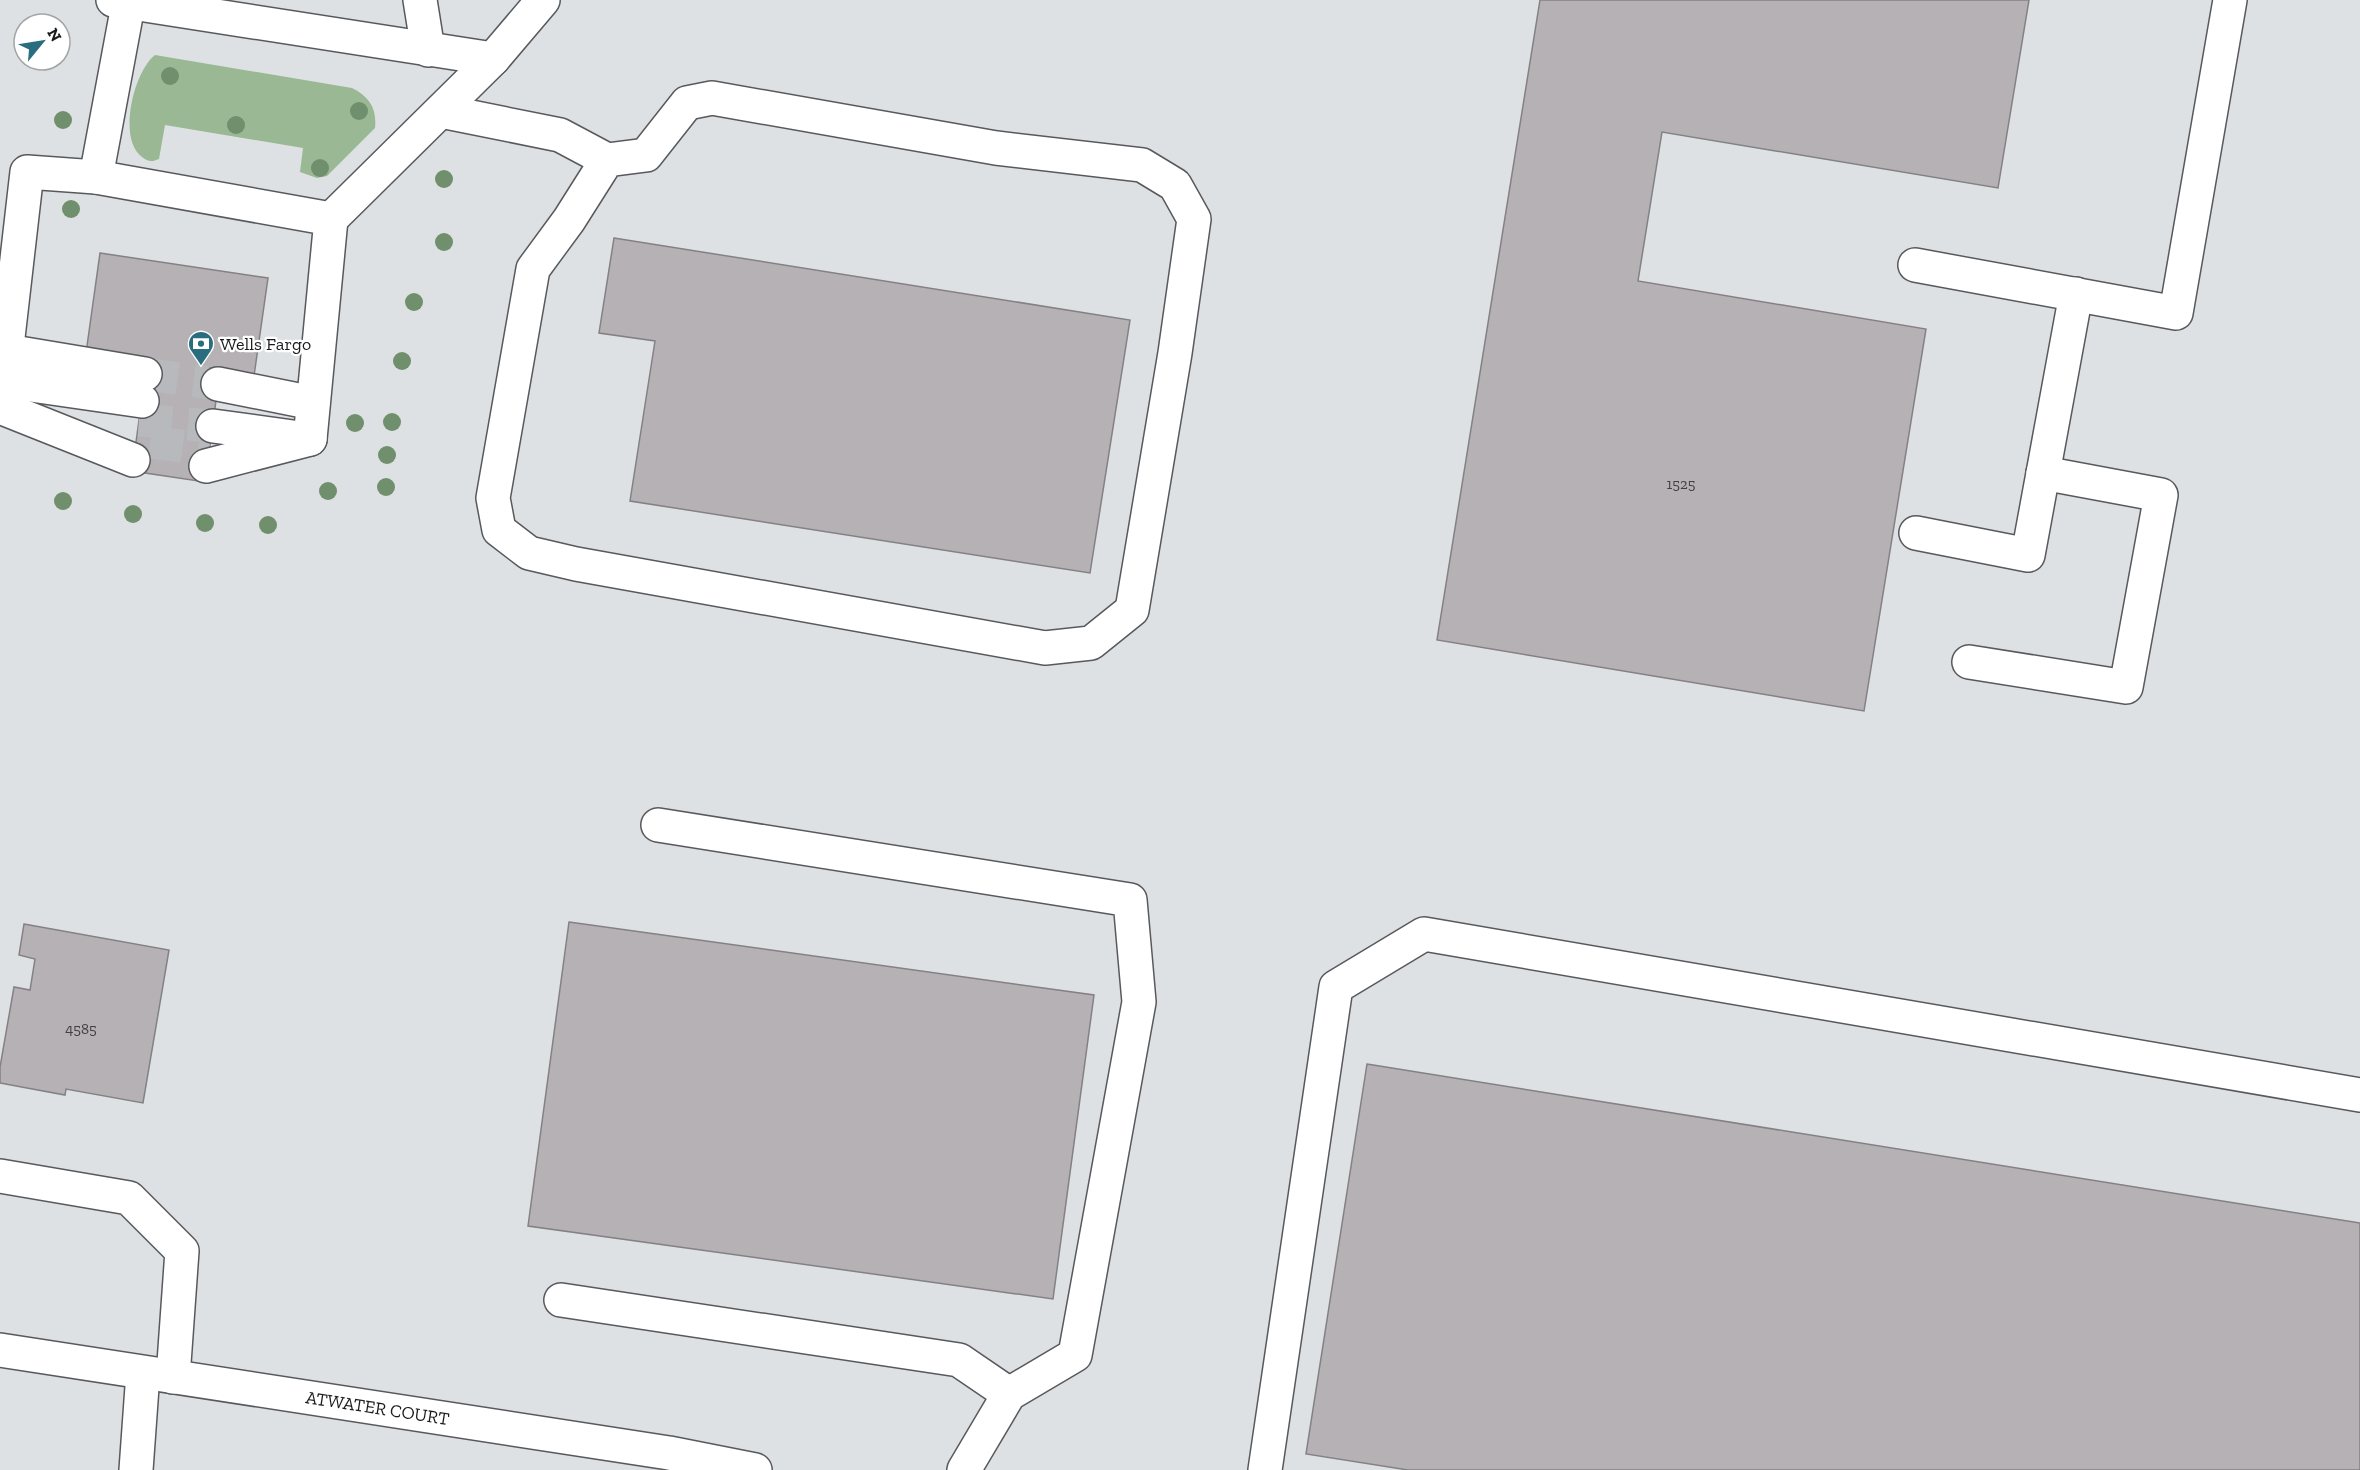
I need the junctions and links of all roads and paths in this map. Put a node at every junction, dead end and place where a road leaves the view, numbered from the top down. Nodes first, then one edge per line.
1 (420, 0) edge
2 (543, 0) edge
3 (2230, 0) edge
4 (123, 1) edge
5 (428, 50) junction
6 (493, 59) junction
7 (441, 111) junction
8 (607, 160) junction
9 (96, 177) junction
10 (331, 219) junction
11 (1916, 265) dead end
12 (2076, 294) junction
13 (3, 380) edge
14 (212, 427) tunnel mouth
15 (2043, 473) junction
16 (1916, 533) dead end
17 (1969, 662) dead end
18 (658, 825) dead end
19 (2360, 1095) edge
20 (0, 1176) edge
21 (561, 1300) dead end
22 (0, 1350) edge
23 (158, 1375) junction
24 (1009, 1394) junction
25 (136, 1470) edge
26 (755, 1470) edge
27 (964, 1470) edge
28 (1265, 1470) edge

1 - 5 street
2 - 6 street
3 - 12 street
4 - 5 street
4 - 9 street
5 - 6 street
6 - 7 street
7 - 8 street
7 - 10 street
8 - 8 street
9 - 10 street
9 - 13 street
10 - 14 street
11 - 12 street
12 - 15 street
13 - 13 street
15 - 16 street
15 - 17 street
18 - 24 street
19 - 28 street
20 - 23 street
21 - 24 street
22 - 23 street, ATWATER COURT
23 - 25 street
23 - 26 street, ATWATER COURT
24 - 27 street

